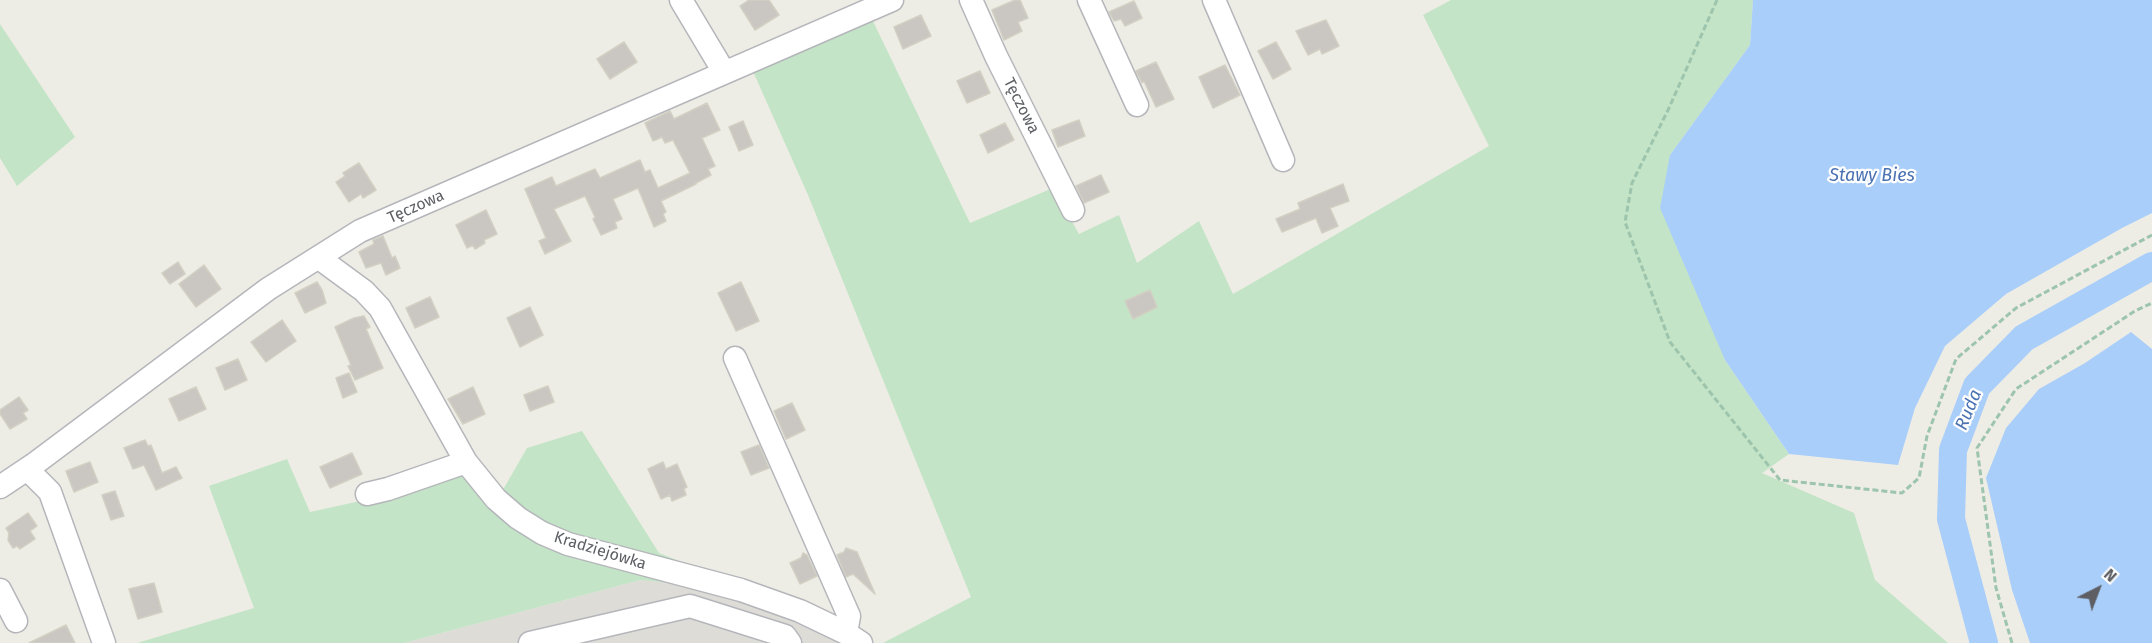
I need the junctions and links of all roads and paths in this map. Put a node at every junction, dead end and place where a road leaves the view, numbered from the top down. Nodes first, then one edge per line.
1 (681, 0) edge
2 (971, 0) edge
3 (1089, 0) edge
4 (1214, 0) edge
5 (1717, 0) edge
6 (881, 2) edge
7 (724, 72) junction
8 (1137, 105) dead end
9 (1283, 160) dead end
10 (1073, 210) dead end
11 (2152, 235) edge
12 (319, 258) junction
13 (2152, 303) edge
14 (735, 358) dead end
15 (466, 462) junction
16 (27, 469) junction
17 (0, 487) edge
18 (367, 494) dead end
19 (0, 590) edge
20 (16, 621) dead end
21 (853, 638) edge
22 (104, 643) edge
23 (530, 643) edge
24 (790, 643) edge
25 (2012, 643) edge

1 - 7 street
2 - 10 street, Tęczowa
3 - 8 street
4 - 9 street
5 - 11 path
6 - 7 street, Tęczowa
7 - 12 street, Tęczowa
12 - 15 street, Kradziejówka
12 - 16 street, Tęczowa
13 - 25 path
14 - 21 street
15 - 18 street
15 - 21 street, Kradziejówka
16 - 17 street, Tęczowa
16 - 22 street
19 - 20 street
23 - 24 street

